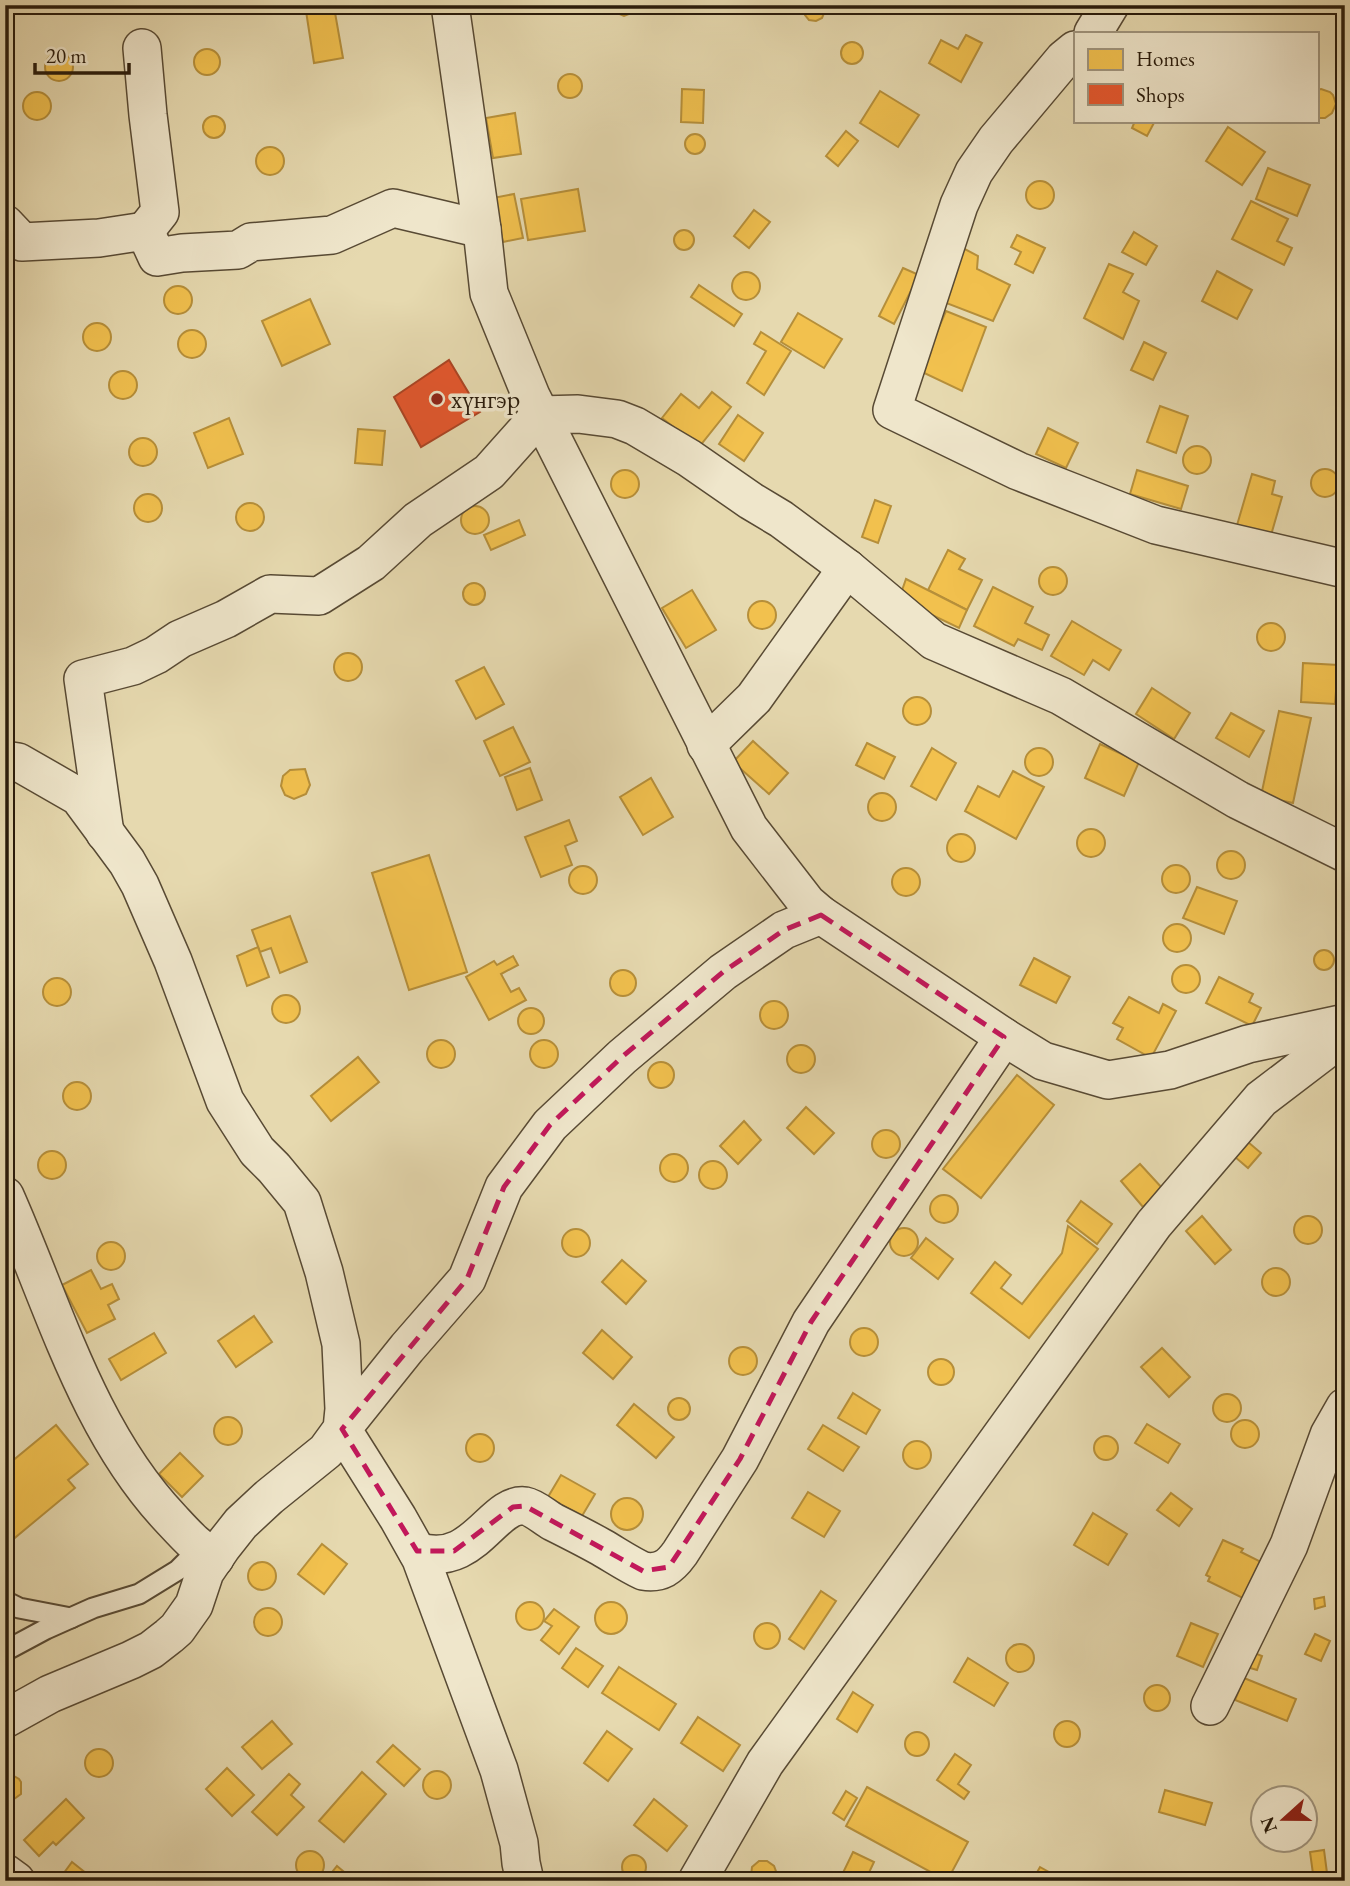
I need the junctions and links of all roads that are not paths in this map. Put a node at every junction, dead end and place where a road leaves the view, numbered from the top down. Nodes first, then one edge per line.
1 (450, 5) edge
2 (1110, 5) edge
3 (1094, 32) edge
4 (142, 48) dead end
5 (1074, 51) edge
6 (5, 224) edge
7 (482, 229) junction
8 (145, 231) junction
9 (540, 415) junction
10 (847, 568) junction
11 (1345, 569) edge
12 (706, 745) junction
13 (5, 760) edge
14 (105, 833) junction
15 (1345, 853) edge
16 (821, 915) junction
17 (1345, 1023) edge
18 (1345, 1035) edge
19 (1004, 1037) junction
20 (5, 1196) edge
21 (1345, 1407) edge
22 (342, 1429) junction
23 (416, 1551) junction
24 (207, 1554) junction
25 (5, 1601) edge
26 (71, 1618) junction
27 (5, 1651) edge
28 (1210, 1706) dead end
29 (5, 1719) edge
30 (5, 1872) edge
31 (16, 1881) edge
32 (525, 1881) edge
33 (697, 1881) edge

1 - 7 street
2 - 3 street
4 - 8 street
5 - 11 street
6 - 8 street
7 - 8 street
7 - 9 street
9 - 10 street
9 - 12 street
9 - 14 street
10 - 12 street
10 - 15 street
12 - 16 street
13 - 14 street
14 - 22 street
16 - 19 street
16 - 22 street
17 - 19 street
18 - 33 street
19 - 23 street
20 - 24 street
21 - 28 street
22 - 23 street
22 - 24 street
23 - 32 street
24 - 26 lane
24 - 29 street
25 - 26 lane
26 - 27 lane
30 - 31 street

